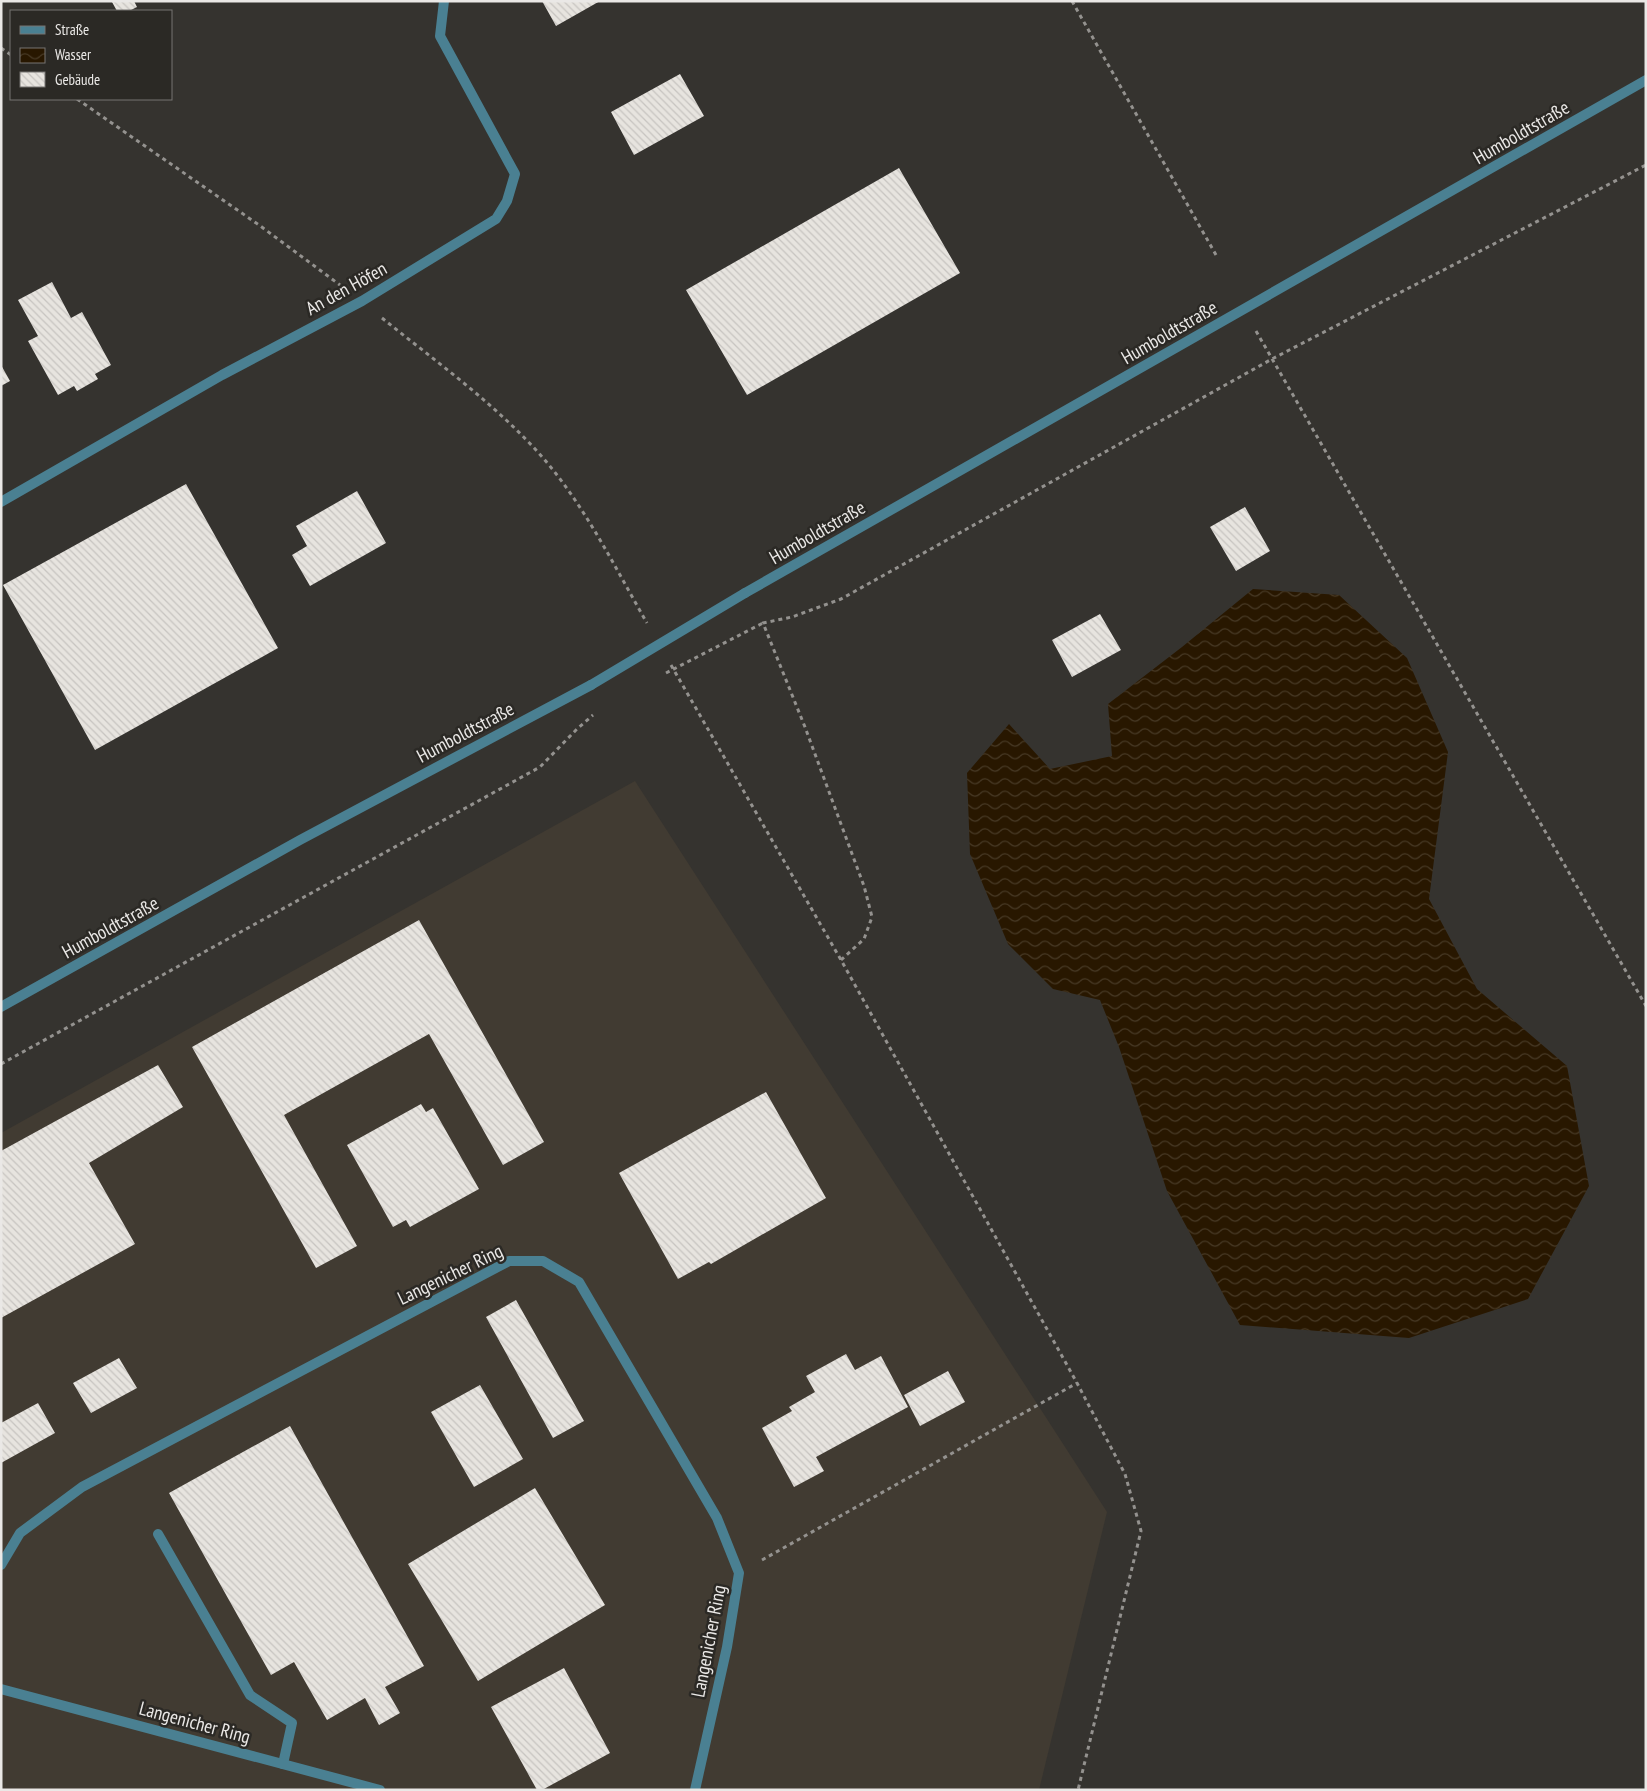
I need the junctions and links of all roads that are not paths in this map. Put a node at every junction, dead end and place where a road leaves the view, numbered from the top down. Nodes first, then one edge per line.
1 (444, 1) edge
2 (1646, 80) edge
3 (1, 502) edge
4 (1, 1006) edge
5 (158, 1534) dead end
6 (1, 1565) edge
7 (1, 1689) edge
8 (283, 1764) junction
9 (380, 1790) edge
10 (695, 1790) edge

1 - 3 street, An den Höfen
2 - 4 street, Humboldtstraße, bridge
5 - 8 street
6 - 10 street, Langenicher Ring
7 - 8 street, Langenicher Ring
8 - 9 street, Langenicher Ring

